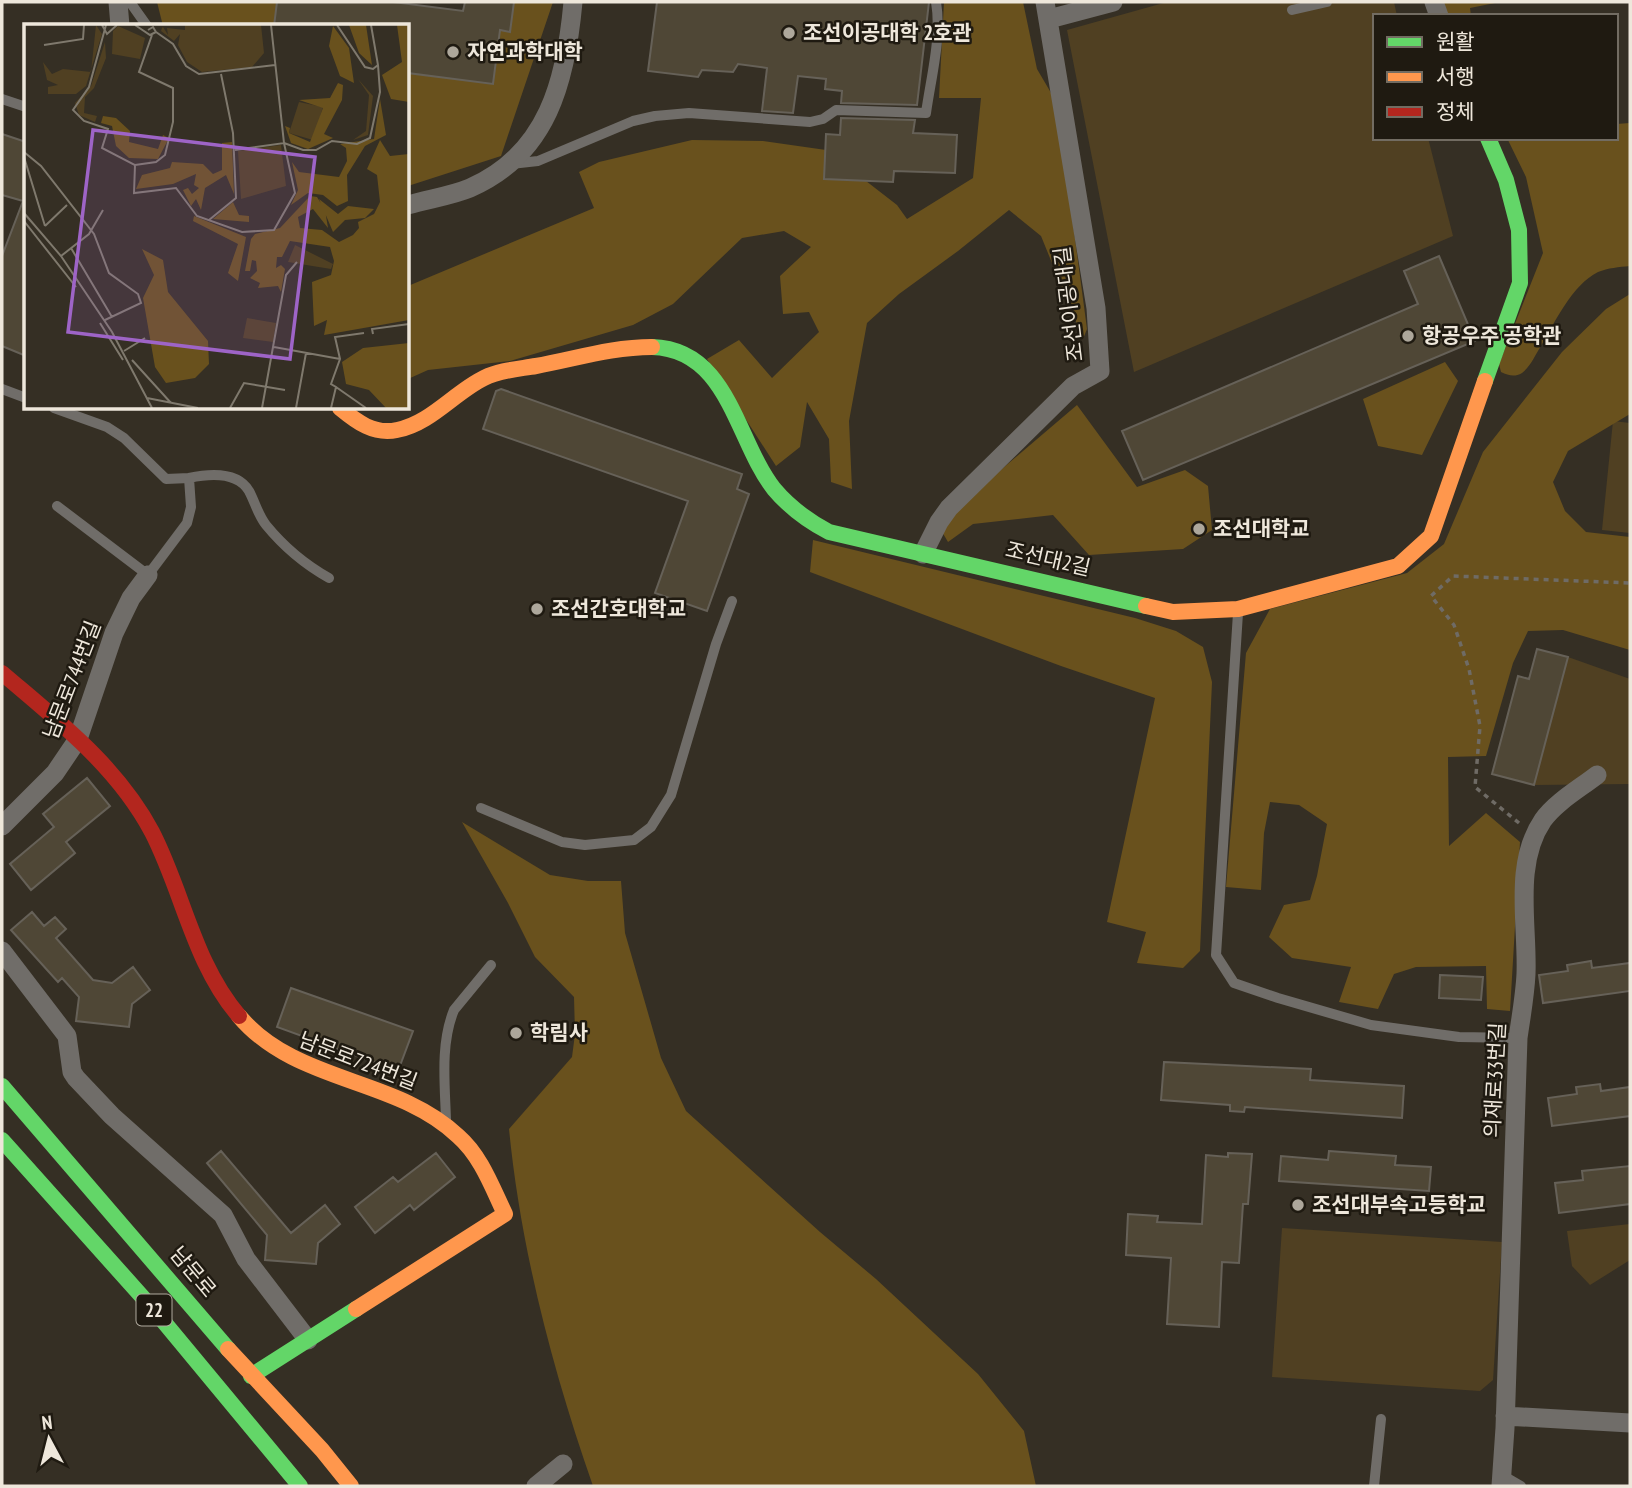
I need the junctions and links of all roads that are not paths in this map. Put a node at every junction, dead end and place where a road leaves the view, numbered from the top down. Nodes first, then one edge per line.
1 (118, 2) edge
2 (130, 2) edge
3 (573, 2) edge
4 (936, 2) edge
5 (1113, 2) edge
6 (1327, 2) edge
7 (1047, 10) edge
8 (1292, 10) dead end
9 (120, 24) edge
10 (146, 24) edge
11 (2, 99) edge
12 (24, 106) edge
13 (1489, 140) edge
14 (511, 164) junction
15 (410, 204) edge
16 (2, 389) edge
17 (24, 397) edge
18 (60, 410) edge
19 (342, 410) edge
20 (189, 478) junction
21 (57, 506) dead end
22 (923, 554) junction
23 (148, 575) junction
24 (329, 578) dead end
25 (732, 601) dead end
26 (1238, 609) junction
27 (2, 673) edge
28 (78, 739) junction
29 (1597, 775) dead end
30 (481, 808) dead end
31 (2, 826) edge
32 (2, 951) edge
33 (491, 965) dead end
34 (1518, 1038) junction
35 (2, 1086) edge
36 (446, 1125) junction
37 (2, 1140) edge
38 (308, 1339) junction
39 (193, 1357) junction
40 (247, 1371) junction
41 (1505, 1416) junction
42 (1381, 1419) dead end
43 (1630, 1423) edge
44 (564, 1464) dead end
45 (1501, 1480) edge
46 (300, 1486) edge
47 (351, 1486) edge
48 (536, 1486) edge
49 (1374, 1486) edge
50 (1521, 1486) edge

1 - 9 street
2 - 10 lane
3 - 14 street
4 - 14 lane
5 - 7 street, 조선이공대길
6 - 8 lane
7 - 22 street, 조선이공대길
11 - 12 lane
13 - 26 street, 조선대2길
14 - 15 street
16 - 17 lane
18 - 20 lane
19 - 22 street, 조선대2길
20 - 23 lane
20 - 24 lane
21 - 23 lane
22 - 26 street, 조선대2길
23 - 28 street, 남문로744번길
25 - 30 lane
26 - 34 lane
27 - 28 street, 남문로724번길
28 - 31 street, 남문로744번길
28 - 36 street, 남문로724번길
29 - 34 street, 의재로33번길
32 - 38 street
33 - 36 lane
34 - 41 street, 의재로33번길
35 - 40 street, 남문로 / 22
36 - 38 street, 남문로724번길
37 - 39 street, 22
38 - 40 street, 남문로724번길
39 - 40 street
39 - 46 street, 22
40 - 47 street, 남문로 / 22
41 - 43 street
41 - 45 street, 의재로33번길
42 - 49 lane
44 - 48 street
45 - 50 lane

